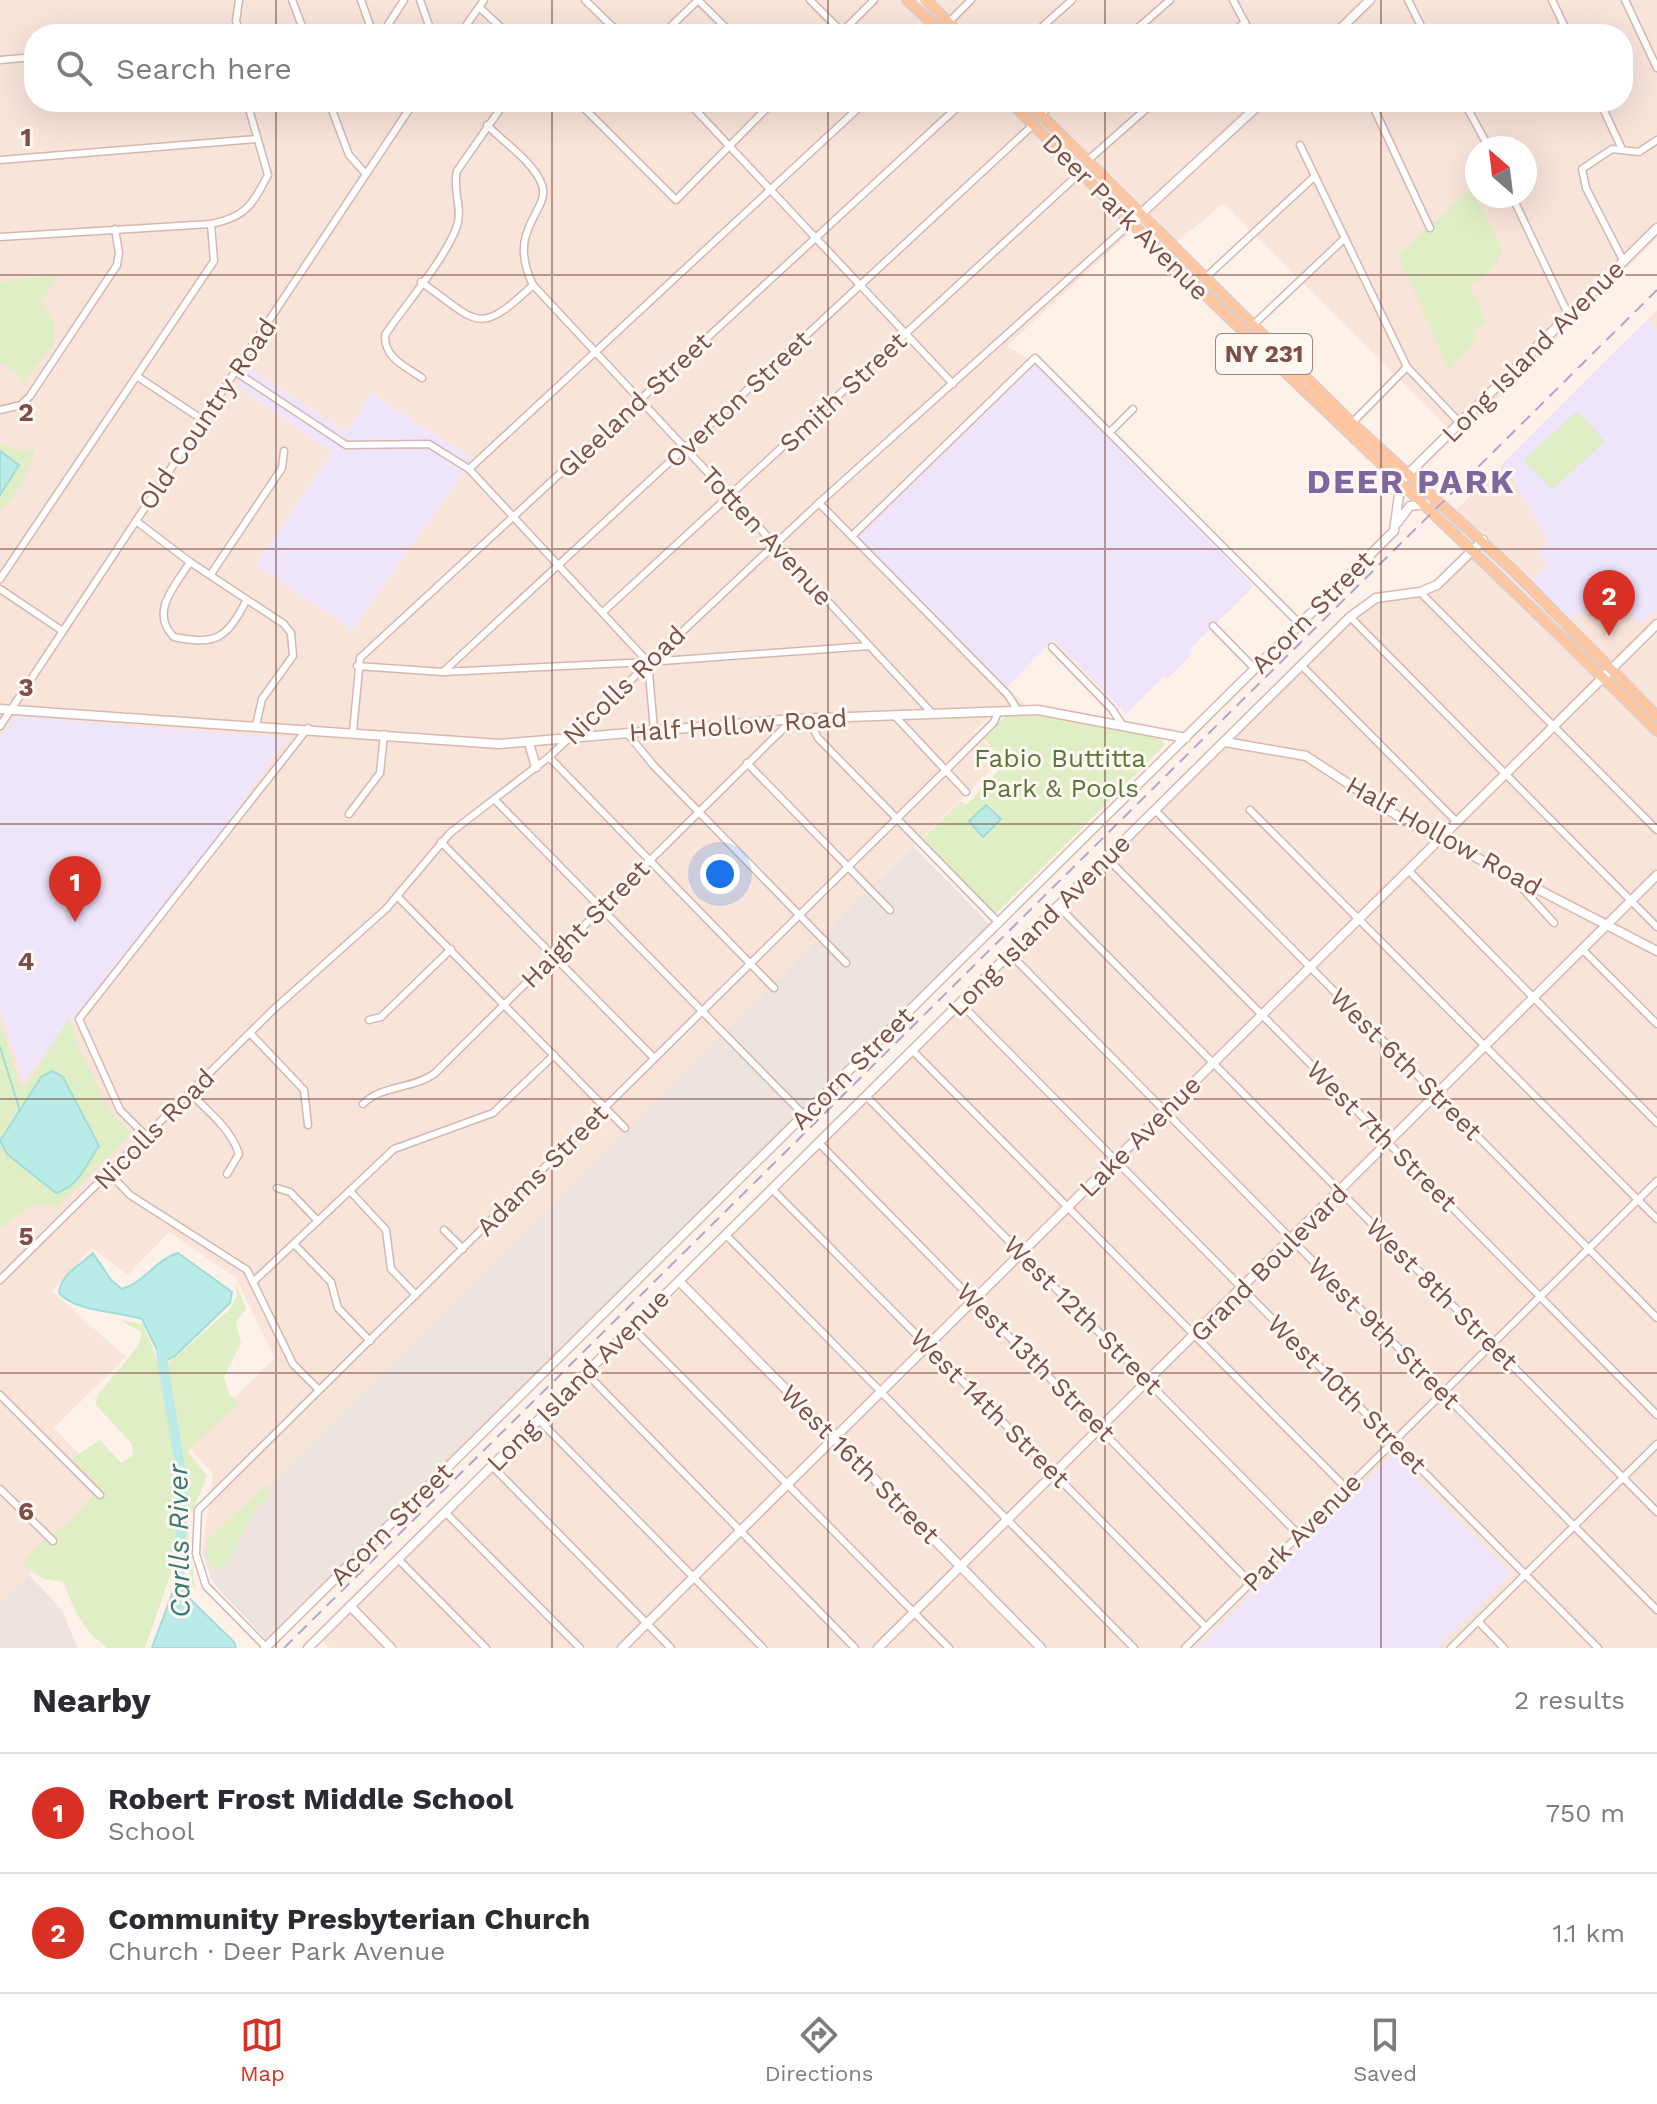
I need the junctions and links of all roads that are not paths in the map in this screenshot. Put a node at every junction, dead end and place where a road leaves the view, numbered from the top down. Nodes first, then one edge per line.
1 (239, 0) edge
2 (292, 0) edge
3 (361, 0) edge
4 (404, 0) edge
5 (420, 0) edge
6 (484, 0) edge
7 (585, 0) edge
8 (698, 0) edge
9 (810, 0) edge
10 (874, 0) edge
11 (907, 0) edge
12 (926, 0) edge
13 (971, 0) edge
14 (1072, 0) edge
15 (1170, 0) edge
16 (1233, 0) edge
17 (1370, 0) edge
18 (1408, 0) edge
19 (1552, 0) edge
20 (1625, 0) edge
21 (479, 7) junction
22 (948, 22) joint
23 (1245, 22) joint
24 (237, 24) edge
25 (301, 24) edge
26 (369, 24) edge
27 (388, 24) edge
28 (428, 24) edge
29 (467, 24) edge
30 (497, 24) edge
31 (610, 24) edge
32 (673, 24) edge
33 (722, 24) edge
34 (833, 24) edge
35 (850, 24) edge
36 (932, 24) edge
37 (1045, 24) edge
38 (1142, 24) edge
39 (1243, 24) edge
40 (1346, 24) edge
41 (1420, 24) edge
42 (1564, 24) edge
43 (24, 58) edge
44 (0, 60) edge
45 (1657, 68) edge
46 (250, 112) edge
47 (335, 112) edge
48 (407, 112) edge
49 (497, 112) edge
50 (588, 112) edge
51 (698, 112) edge
52 (763, 112) edge
53 (854, 112) edge
54 (952, 112) edge
55 (1021, 112) edge
56 (1143, 112) edge
57 (1251, 112) edge
58 (1376, 112) edge
59 (1469, 112) edge
60 (1605, 112) edge
61 (1041, 114) edge
62 (487, 125) junction
63 (1033, 125) junction
64 (1482, 136) edge
65 (257, 139) junction
66 (1657, 140) edge
67 (731, 144) junction
68 (1300, 145) dead end
69 (1621, 147) junction
70 (0, 160) edge
71 (1087, 161) junction
72 (1081, 172) junction
73 (366, 174) junction
74 (1315, 176) junction
75 (771, 188) junction
76 (1518, 208) edge
77 (1141, 214) junction
78 (1132, 222) junction
79 (211, 224) junction
80 (1430, 228) dead end
81 (1657, 228) edge
82 (115, 229) junction
83 (0, 237) edge
84 (817, 237) junction
85 (1345, 238) junction
86 (1624, 262) junction
87 (1205, 278) junction
88 (421, 282) junction
89 (861, 284) junction
90 (533, 285) junction
91 (1569, 316) junction
92 (1252, 326) junction
93 (907, 333) junction
94 (595, 351) junction
95 (1407, 367) junction
96 (1280, 369) junction
97 (236, 372) junction
98 (1303, 375) junction
99 (138, 377) junction
100 (422, 378) dead end
101 (953, 384) junction
102 (639, 400) junction
103 (1133, 409) dead end
104 (0, 410) edge
105 (203, 420) junction
106 (1352, 423) junction
107 (1461, 424) junction
108 (1111, 431) junction
109 (685, 447) junction
110 (284, 451) dead end
111 (469, 469) junction
112 (1405, 477) junction
113 (729, 496) junction
114 (819, 503) junction
115 (1426, 504) junction
116 (515, 516) junction
117 (136, 521) junction
118 (1394, 531) junction
119 (852, 536) junction
120 (1483, 540) junction
121 (774, 544) junction
122 (1474, 549) junction
123 (190, 562) junction
124 (559, 563) junction
125 (211, 574) junction
126 (0, 579) edge
127 (0, 589) edge
128 (1420, 592) junction
129 (246, 601) junction
130 (604, 611) junction
131 (1350, 617) junction
132 (1300, 624) junction
133 (1213, 626) dead end
134 (1656, 626) edge
135 (61, 630) junction
136 (869, 646) junction
137 (1052, 647) dead end
138 (648, 662) junction
139 (357, 666) junction
140 (1302, 666) junction
141 (1255, 669) junction
142 (1611, 669) junction
143 (443, 672) junction
144 (1603, 677) junction
145 (0, 709) edge
146 (1017, 710) junction
147 (11, 711) junction
148 (998, 712) junction
149 (894, 715) junction
150 (934, 716) junction
151 (1657, 716) edge
152 (808, 718) junction
153 (793, 719) junction
154 (256, 725) junction
155 (0, 726) edge
156 (1123, 726) junction
157 (1553, 726) junction
158 (308, 728) junction
159 (654, 730) junction
160 (1657, 731) edge
161 (353, 732) junction
162 (627, 733) junction
163 (384, 734) junction
164 (1186, 738) junction
165 (568, 739) junction
166 (1225, 742) junction
167 (529, 743) junction
168 (549, 757) junction
169 (747, 763) junction
170 (536, 767) junction
171 (946, 770) junction
172 (1505, 774) junction
173 (966, 792) dead end
174 (495, 800) junction
175 (1155, 810) junction
176 (1250, 810) dead end
177 (699, 811) junction
178 (349, 814) dead end
179 (897, 819) junction
180 (1457, 822) junction
181 (1657, 830) edge
182 (1443, 838) junction
183 (441, 842) junction
184 (1107, 858) junction
185 (650, 860) junction
186 (849, 866) junction
187 (1409, 871) junction
188 (1509, 873) junction
189 (1657, 875) edge
190 (398, 897) junction
191 (1631, 901) junction
192 (1058, 906) junction
193 (602, 907) junction
194 (890, 910) dead end
195 (800, 915) junction
196 (1359, 920) junction
197 (999, 923) junction
198 (1554, 923) dead end
199 (1607, 925) junction
200 (1657, 927) edge
201 (451, 949) junction
202 (1583, 950) junction
203 (1657, 951) edge
204 (1010, 954) junction
205 (554, 956) junction
206 (752, 963) junction
207 (846, 963) dead end
208 (1310, 967) junction
209 (774, 988) dead end
210 (1535, 999) junction
211 (960, 1003) junction
212 (503, 1004) junction
213 (702, 1011) junction
214 (1263, 1016) junction
215 (369, 1020) dead end
216 (1657, 1024) edge
217 (250, 1033) junction
218 (1486, 1047) junction
219 (912, 1050) junction
220 (554, 1055) junction
221 (654, 1058) junction
222 (1213, 1064) junction
223 (190, 1093) junction
224 (866, 1096) junction
225 (1438, 1096) junction
226 (363, 1104) dead end
227 (605, 1108) junction
228 (1165, 1113) junction
229 (804, 1115) junction
230 (1657, 1123) edge
231 (308, 1125) dead end
232 (625, 1128) dead end
233 (147, 1137) junction
234 (819, 1143) junction
235 (1389, 1144) junction
236 (1117, 1160) junction
237 (110, 1174) junction
238 (227, 1174) dead end
239 (1657, 1181) edge
240 (277, 1188) dead end
241 (772, 1189) junction
242 (350, 1191) junction
243 (1341, 1192) junction
244 (1638, 1200) junction
245 (1068, 1207) junction
246 (1657, 1219) edge
247 (318, 1221) junction
248 (444, 1230) dead end
249 (726, 1235) junction
250 (1292, 1240) junction
251 (294, 1244) junction
252 (463, 1249) junction
253 (1589, 1249) junction
254 (1022, 1253) junction
255 (0, 1280) edge
256 (679, 1281) junction
257 (253, 1282) junction
258 (1242, 1288) junction
259 (416, 1295) junction
260 (1540, 1296) junction
261 (975, 1300) junction
262 (1657, 1318) edge
263 (632, 1327) junction
264 (1195, 1335) junction
265 (370, 1341) junction
266 (928, 1345) junction
267 (1492, 1345) junction
268 (586, 1373) junction
269 (1148, 1381) junction
270 (319, 1390) junction
271 (882, 1393) junction
272 (1443, 1393) junction
273 (0, 1395) edge
274 (1657, 1415) edge
275 (539, 1420) junction
276 (1101, 1428) junction
277 (835, 1439) junction
278 (1393, 1441) junction
279 (1657, 1444) edge
280 (492, 1466) junction
281 (1054, 1473) junction
282 (1623, 1477) junction
283 (787, 1485) junction
284 (1346, 1488) junction
285 (0, 1489) edge
286 (100, 1495) dead end
287 (445, 1512) junction
288 (1657, 1512) edge
289 (1008, 1520) junction
290 (1575, 1526) junction
291 (740, 1531) junction
292 (1299, 1535) junction
293 (53, 1541) dead end
294 (398, 1559) junction
295 (961, 1567) junction
296 (1525, 1574) junction
297 (694, 1577) junction
298 (1251, 1583) junction
299 (350, 1606) junction
300 (1657, 1610) edge
301 (914, 1612) junction
302 (1478, 1621) junction
303 (647, 1623) junction
304 (1206, 1627) junction
305 (265, 1648) edge
306 (308, 1648) edge
307 (391, 1648) edge
308 (486, 1648) edge
309 (580, 1648) edge
310 (622, 1648) edge
311 (671, 1648) edge
312 (763, 1648) edge
313 (855, 1648) edge
314 (878, 1648) edge
315 (949, 1648) edge
316 (1041, 1648) edge
317 (1134, 1648) edge
318 (1185, 1648) edge
319 (1451, 1648) edge
320 (1504, 1648) edge
321 (1598, 1648) edge

1 - 24 street
2 - 25 street
3 - 26 street
4 - 27 street
5 - 28 street
6 - 21 street
7 - 31 street
8 - 32 street
8 - 33 street
9 - 34 street
10 - 35 street
11 - 36 main road
12 - 22 main road
13 - 22 street
14 - 37 street
15 - 38 street
16 - 23 street
17 - 40 street
18 - 41 street
19 - 42 street
20 - 45 street
21 - 29 street
21 - 30 street
23 - 39 street
43 - 44 street
46 - 65 street
47 - 73 street
48 - 73 street, Old Country Road
49 - 62 street
50 - 67 street
51 - 67 street
52 - 67 street
53 - 75 street
54 - 84 street, Gleeland Street
55 - 63 main road, Deer Park Avenue / NY 231
56 - 71 street
57 - 77 street, Nicolls Road
58 - 80 street
59 - 64 street
60 - 69 street
61 - 71 main road, Deer Park Avenue / NY 231
62 - 88 street
62 - 90 street, Totten Avenue
63 - 72 main road, Deer Park Avenue / NY 231
63 - 89 street, Overton Street
65 - 70 street
65 - 79 street
66 - 69 street
67 - 75 street
68 - 74 street
69 - 86 street
71 - 77 main road, Deer Park Avenue / NY 231
72 - 78 main road, Deer Park Avenue / NY 231
72 - 93 street, Smith Street
73 - 97 street, Old Country Road
74 - 85 street
74 - 87 street
75 - 84 street
75 - 94 street
76 - 91 street
77 - 78 street, Nicolls Road
77 - 87 main road, Deer Park Avenue / NY 231
78 - 96 main road, Deer Park Avenue / NY 231
78 - 101 street, Nicolls Road
79 - 82 street
79 - 99 street
81 - 86 street, Long Island Avenue
82 - 83 street
82 - 104 street
84 - 89 street
84 - 102 street, Gleeland Street
85 - 92 street
85 - 95 street
86 - 91 street, Long Island Avenue
87 - 92 main road, Deer Park Avenue / NY 231
88 - 90 street
88 - 100 street
89 - 93 street
89 - 109 street, Overton Street
90 - 94 street, Totten Avenue
91 - 107 street, Long Island Avenue
92 - 98 main road, Deer Park Avenue / NY 231
93 - 101 street
93 - 113 street, Smith Street
94 - 102 street, Totten Avenue
94 - 111 street
95 - 106 street
95 - 107 street
96 - 98 main road
96 - 112 main road, Deer Park Avenue / NY 231
97 - 105 street, Old Country Road
97 - 111 street
98 - 106 main road, Deer Park Avenue / NY 231
99 - 105 street
99 - 126 street
101 - 114 street, Nicolls Road
102 - 109 street, Totten Avenue
102 - 116 street, Gleeland Street
103 - 108 street
105 - 117 street, Old Country Road
106 - 112 main road, Deer Park Avenue / NY 231
107 - 112 street, Long Island Avenue
108 - 119 street
108 - 132 street
109 - 113 street, Totten Avenue
109 - 124 street, Overton Street
110 - 125 street
111 - 116 street
112 - 115 main road, Deer Park Avenue / NY 231
112 - 118 street, Acorn Street
112 - 120 main road, Deer Park Avenue / NY 231
113 - 121 street, Totten Avenue
113 - 130 street, Smith Street
114 - 119 street
114 - 121 street, Nicolls Road
115 - 118 street
115 - 122 main road, Deer Park Avenue / NY 231
116 - 124 street
116 - 139 street, Gleeland Street
117 - 123 street
117 - 135 street, Old Country Road
118 - 132 street, Acorn Street
119 - 146 street
120 - 122 street, Long Island Avenue
120 - 142 main road, Deer Park Avenue / NY 231
121 - 136 street, Totten Avenue
121 - 138 street, Nicolls Road
122 - 128 street, Long Island Avenue
122 - 144 main road, Deer Park Avenue / NY 231
123 - 125 street
123 - 129 street
124 - 130 street
124 - 143 street, Overton Street
125 - 129 street
127 - 135 street
128 - 131 street, Long Island Avenue
128 - 157 street
129 - 154 street
130 - 138 street
131 - 140 street, Long Island Avenue
131 - 172 street
132 - 141 street, Acorn Street
133 - 141 street
134 - 142 street, Lake Avenue
135 - 147 street, Old Country Road
136 - 138 street
136 - 150 street, Totten Avenue
137 - 156 street
138 - 143 street
138 - 159 street
138 - 165 street, Nicolls Road
139 - 143 street
139 - 161 street
140 - 166 street, Long Island Avenue
140 - 180 street
141 - 164 street, Acorn Street
142 - 144 street, Lake Avenue
142 - 151 main road, Deer Park Avenue / NY 231
144 - 157 street, Lake Avenue
144 - 160 main road, Deer Park Avenue / NY 231
145 - 147 street, Half Hollow Road
146 - 148 street, Half Hollow Road
146 - 156 street, Half Hollow Road
147 - 154 street, Half Hollow Road
147 - 155 street, Old Country Road
148 - 150 street, Half Hollow Road
148 - 171 street, Adams Street
149 - 150 street, Half Hollow Road
149 - 152 street, Half Hollow Road
149 - 171 street
152 - 153 street, Half Hollow Road
152 - 179 street
153 - 159 street, Half Hollow Road
153 - 169 street, Haight Street
154 - 158 street, Half Hollow Road
156 - 164 street, Half Hollow Road
157 - 172 street, Lake Avenue
157 - 181 street
158 - 161 street, Half Hollow Road
158 - 233 street
159 - 162 street, Half Hollow Road
161 - 163 street, Half Hollow Road
162 - 165 street, Half Hollow Road
162 - 177 street
163 - 167 street, Half Hollow Road
163 - 178 street
164 - 197 street, Acorn Street
165 - 167 street, Half Hollow Road
165 - 168 street, Nicolls Road
166 - 175 street, Long Island Avenue
166 - 182 street, Half Hollow Road
167 - 170 street
168 - 170 street, Nicolls Road
168 - 185 street
169 - 177 street, Haight Street
169 - 186 street
170 - 174 street, Nicolls Road
171 - 173 street
171 - 179 street, Adams Street
172 - 180 street, Lake Avenue
172 - 191 street
174 - 183 street, Nicolls Road
174 - 193 street
175 - 184 street, Long Island Avenue
175 - 208 street, West 6th Street
176 - 196 street
177 - 185 street, Haight Street
177 - 195 street
179 - 186 street, Adams Street
179 - 197 street
180 - 182 street, Lake Avenue
182 - 187 street, Lake Avenue
182 - 188 street, Half Hollow Road
183 - 190 street, Nicolls Road
183 - 205 street
184 - 192 street, Long Island Avenue
184 - 214 street, West 7th Street
185 - 193 street, Haight Street
185 - 206 street
186 - 194 street
186 - 195 street, Adams Street
187 - 196 street, Lake Avenue
187 - 210 street
188 - 198 street
188 - 199 street, Half Hollow Road
189 - 191 street, Grand Boulevard
190 - 201 street
190 - 217 street, Nicolls Road
191 - 199 street, Grand Boulevard
191 - 200 street
192 - 204 street, Long Island Avenue
192 - 222 street, West 8th Street
193 - 205 street, Haight Street
193 - 213 street
195 - 206 street, Adams Street
195 - 207 street
196 - 208 street, Lake Avenue
196 - 218 street
197 - 229 street, Acorn Street
199 - 202 street, Grand Boulevard
199 - 203 street, Half Hollow Road
201 - 212 street
201 - 215 street
202 - 210 street, Grand Boulevard
202 - 216 street
204 - 211 street, Long Island Avenue
204 - 228 street, West 9th Street
205 - 212 street, Haight Street
205 - 221 street
206 - 209 street
206 - 213 street, Adams Street
208 - 214 street, Lake Avenue
208 - 225 street, West 6th Street
210 - 218 street, Grand Boulevard
210 - 230 street
211 - 219 street, Long Island Avenue
211 - 236 street, West 10th Street
212 - 220 street
212 - 226 street, Haight Street
213 - 221 street, Adams Street
213 - 229 street
214 - 222 street, Lake Avenue
214 - 235 street, West 7th Street
217 - 223 street, Nicolls Road
217 - 231 street
218 - 225 street, Grand Boulevard
218 - 244 street
219 - 224 street, Long Island Avenue
219 - 245 street
220 - 227 street
220 - 242 street
221 - 227 street, Adams Street
222 - 228 street, Lake Avenue
222 - 243 street, West 8th Street
223 - 233 street, Nicolls Road
223 - 238 street
224 - 234 street, Long Island Avenue
224 - 254 street, West 12th Street
225 - 235 street, Grand Boulevard
225 - 253 street, West 6th Street
227 - 232 street
227 - 252 street, Adams Street
228 - 236 street, Lake Avenue
228 - 250 street, West 9th Street
229 - 305 street, Acorn Street
233 - 237 street, Nicolls Road
234 - 241 street, Long Island Avenue
234 - 261 street, West 13th Street
235 - 243 street, Grand Boulevard
235 - 260 street, West 7th Street
236 - 245 street, Lake Avenue
236 - 258 street, West 10th Street
237 - 255 street, Nicolls Road
237 - 257 street
239 - 244 street, Park Avenue
240 - 247 street
241 - 249 street, Long Island Avenue
241 - 266 street, West 14th Street
242 - 247 street
242 - 259 street
243 - 250 street, Grand Boulevard
243 - 267 street, West 8th Street
244 - 246 street
244 - 253 street, Park Avenue
245 - 254 street, Lake Avenue
245 - 264 street
247 - 251 street
248 - 252 street
249 - 256 street, Long Island Avenue
249 - 271 street
250 - 258 street, Grand Boulevard
250 - 272 street, West 9th Street
251 - 257 street
251 - 265 street
252 - 259 street, Adams Street
253 - 260 street, Park Avenue
253 - 262 street, West 6th Street
254 - 261 street, Lake Avenue
254 - 269 street, West 12th Street
256 - 263 street, Long Island Avenue
256 - 277 street, West 16th Street
257 - 270 street
258 - 264 street, Grand Boulevard
258 - 278 street, West 10th Street
259 - 265 street, Adams Street
260 - 267 street, Park Avenue
260 - 274 street, West 7th Street
261 - 266 street, Lake Avenue
261 - 276 street, West 13th Street
263 - 268 street, Long Island Avenue
263 - 283 street
264 - 269 street, Grand Boulevard
264 - 284 street
265 - 270 street, Adams Street
266 - 271 street, Lake Avenue
266 - 281 street, West 14th Street
267 - 272 street, Park Avenue
267 - 282 street, West 8th Street
268 - 275 street, Long Island Avenue
268 - 291 street
269 - 276 street, Grand Boulevard
269 - 292 street, West 12th Street
270 - 305 street, Adams Street
271 - 277 street, Lake Avenue
271 - 289 street
272 - 278 street, Park Avenue
272 - 290 street, West 9th Street
273 - 286 street
275 - 280 street, Long Island Avenue
275 - 297 street
276 - 281 street, Grand Boulevard
276 - 298 street, West 13th Street
277 - 283 street, Lake Avenue
277 - 295 street, West 16th Street
278 - 284 street, Park Avenue
278 - 296 street, West 10th Street
279 - 282 street
280 - 287 street, Long Island Avenue
280 - 303 street
281 - 289 street, Grand Boulevard
281 - 304 street, West 14th Street
282 - 288 street, West 8th Street
282 - 290 street
283 - 291 street, Lake Avenue
283 - 301 street
284 - 292 street, Park Avenue
285 - 293 street
287 - 294 street, Long Island Avenue
287 - 309 street
289 - 295 street, Grand Boulevard
289 - 317 street
290 - 296 street
290 - 300 street, West 9th Street
291 - 297 street, Lake Avenue
291 - 313 street
292 - 298 street, Park Avenue
294 - 299 street, Long Island Avenue
294 - 308 street
295 - 301 street, Grand Boulevard
295 - 316 street, West 16th Street
296 - 302 street
296 - 321 street, West 10th Street
297 - 303 street, Lake Avenue
297 - 312 street
298 - 304 street, Park Avenue
299 - 306 street, Long Island Avenue
299 - 307 street
301 - 314 street, Grand Boulevard
301 - 315 street
302 - 319 street
302 - 320 street
303 - 310 street, Lake Avenue
303 - 311 street
304 - 318 street, Park Avenue

